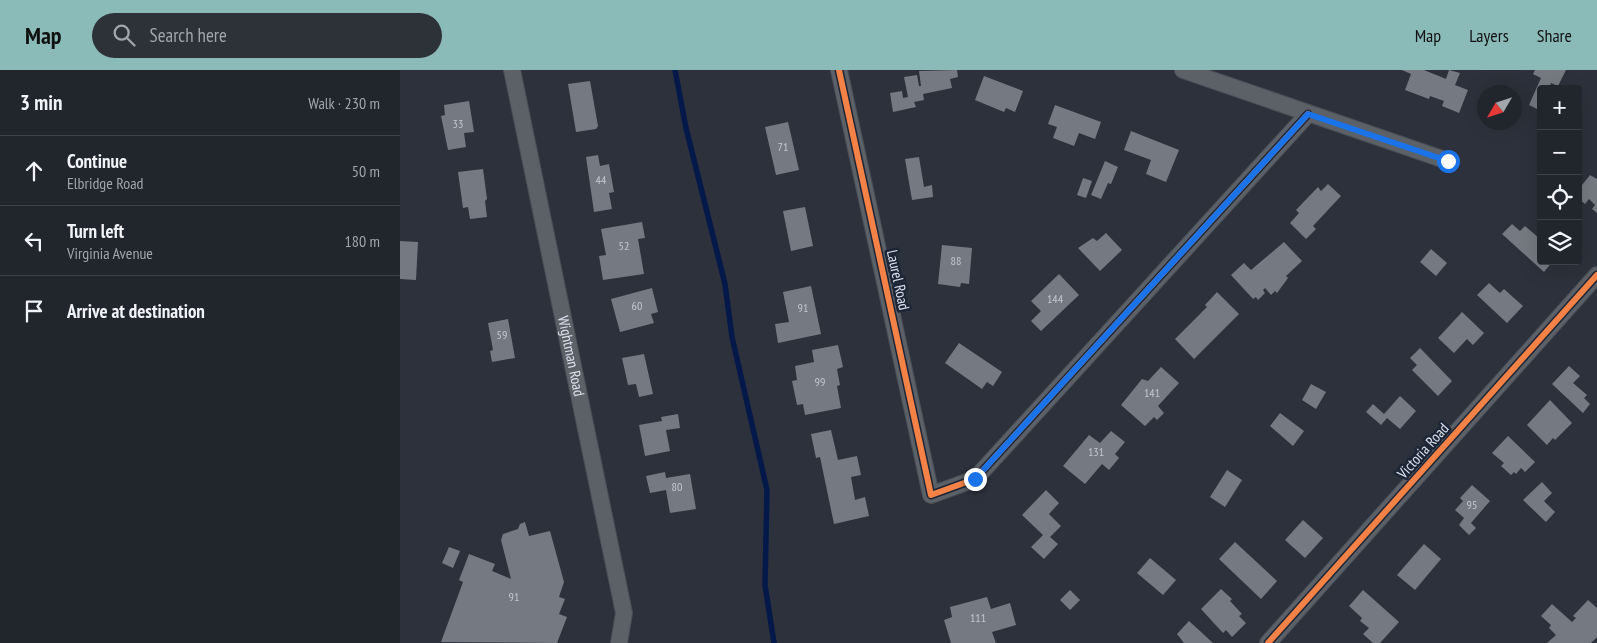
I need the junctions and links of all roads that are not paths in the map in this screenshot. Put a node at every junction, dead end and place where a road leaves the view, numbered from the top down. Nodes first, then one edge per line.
1 (512, 70) edge
2 (839, 70) edge
3 (1183, 70) edge
4 (1308, 114) junction
5 (1448, 161) dead end
6 (1597, 275) edge
7 (619, 643) edge
8 (1268, 643) edge

1 - 7 street, Wightman Road
2 - 4 street, Laurel Road
3 - 4 street
4 - 5 street
6 - 8 street, Victoria Road

